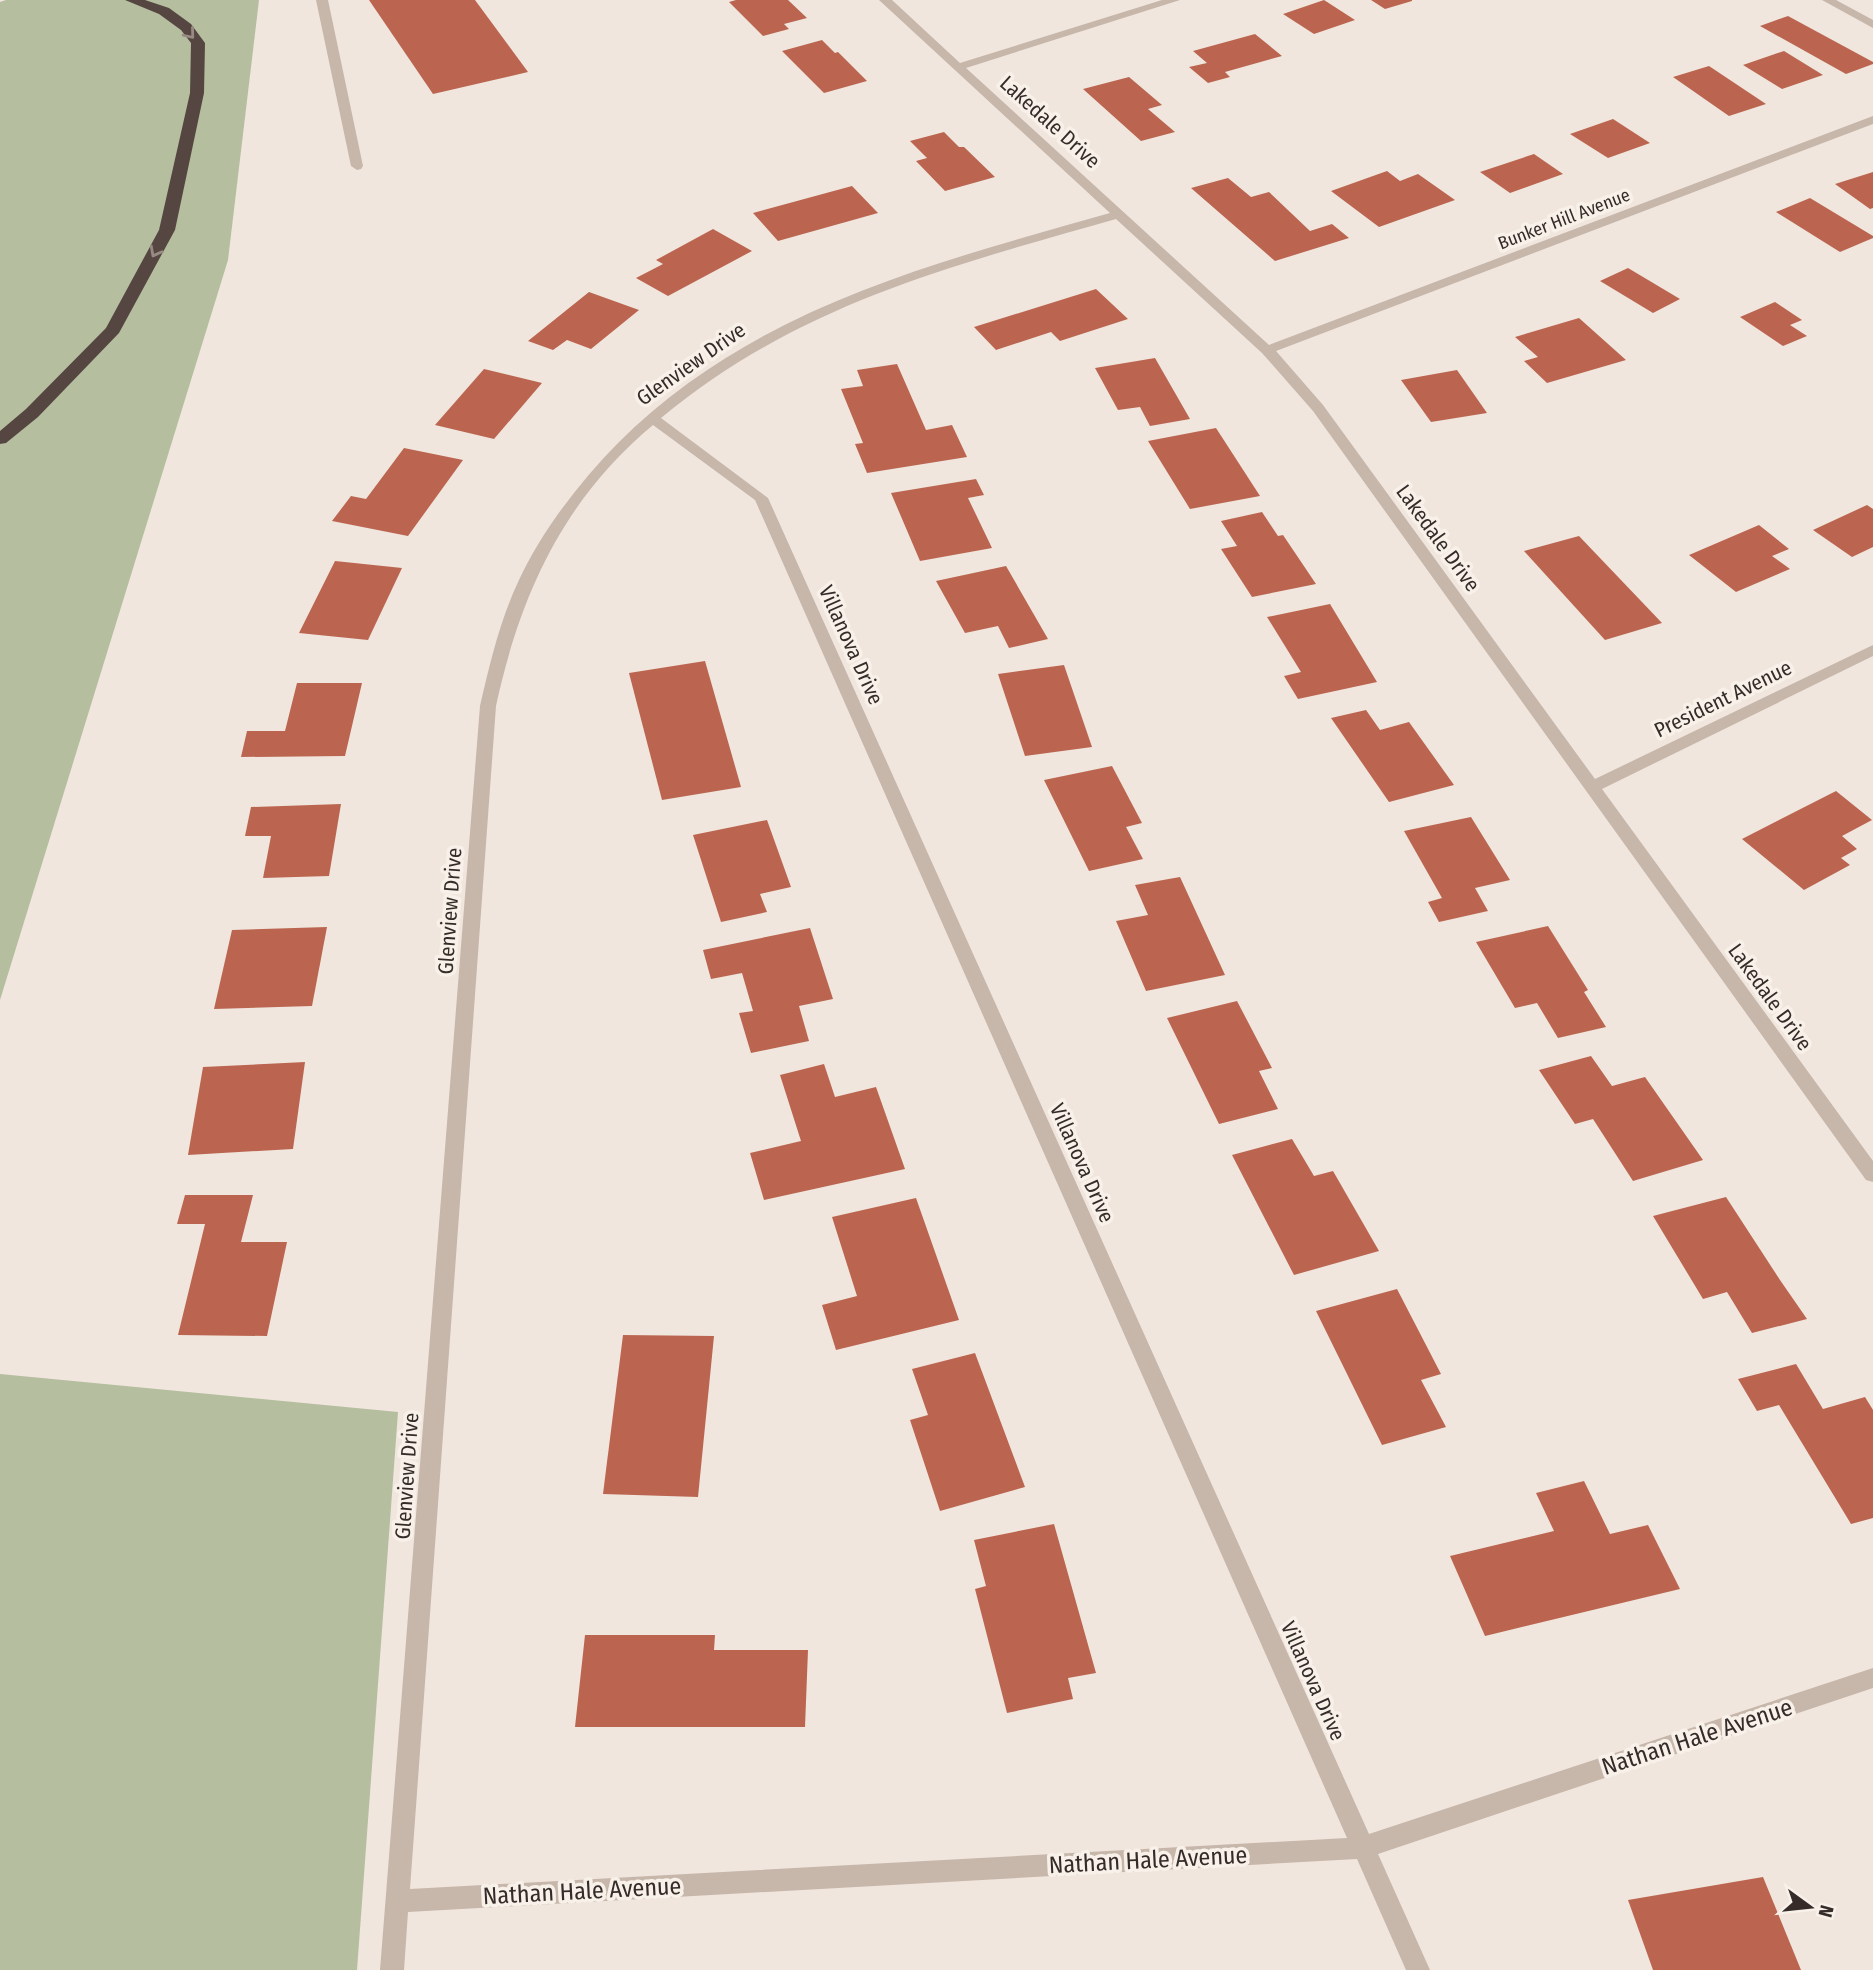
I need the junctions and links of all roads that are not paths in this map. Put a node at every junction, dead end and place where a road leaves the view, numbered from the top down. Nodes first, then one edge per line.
1 (132, 0) edge
2 (322, 0) edge
3 (885, 0) edge
4 (1174, 0) edge
5 (1828, 0) edge
6 (1873, 25) edge
7 (958, 67) junction
8 (1873, 120) edge
9 (357, 166) dead end
10 (1119, 214) junction
11 (1267, 350) junction
12 (651, 417) junction
13 (0, 439) edge
14 (1873, 650) edge
15 (1592, 787) junction
16 (1873, 1175) edge
17 (1873, 1678) edge
18 (1362, 1848) junction
19 (397, 1901) junction
20 (392, 1970) edge
21 (1418, 1970) edge

1 -> 13 highway
2 - 9 street
3 - 7 street, Lakedale Drive
4 - 7 street
5 - 6 street
7 - 10 street, Lakedale Drive
8 - 11 street, Bunker Hill Avenue
10 - 11 street, Lakedale Drive
10 - 12 street, Glenview Drive
11 - 15 street, Lakedale Drive
12 - 18 street, Villanova Drive
12 - 19 street, Glenview Drive
14 - 15 street, President Avenue
15 - 16 street, Lakedale Drive
17 - 18 street, Nathan Hale Avenue
18 - 19 street, Nathan Hale Avenue
18 - 21 street, Villanova Drive
19 - 20 street, Glenview Drive

